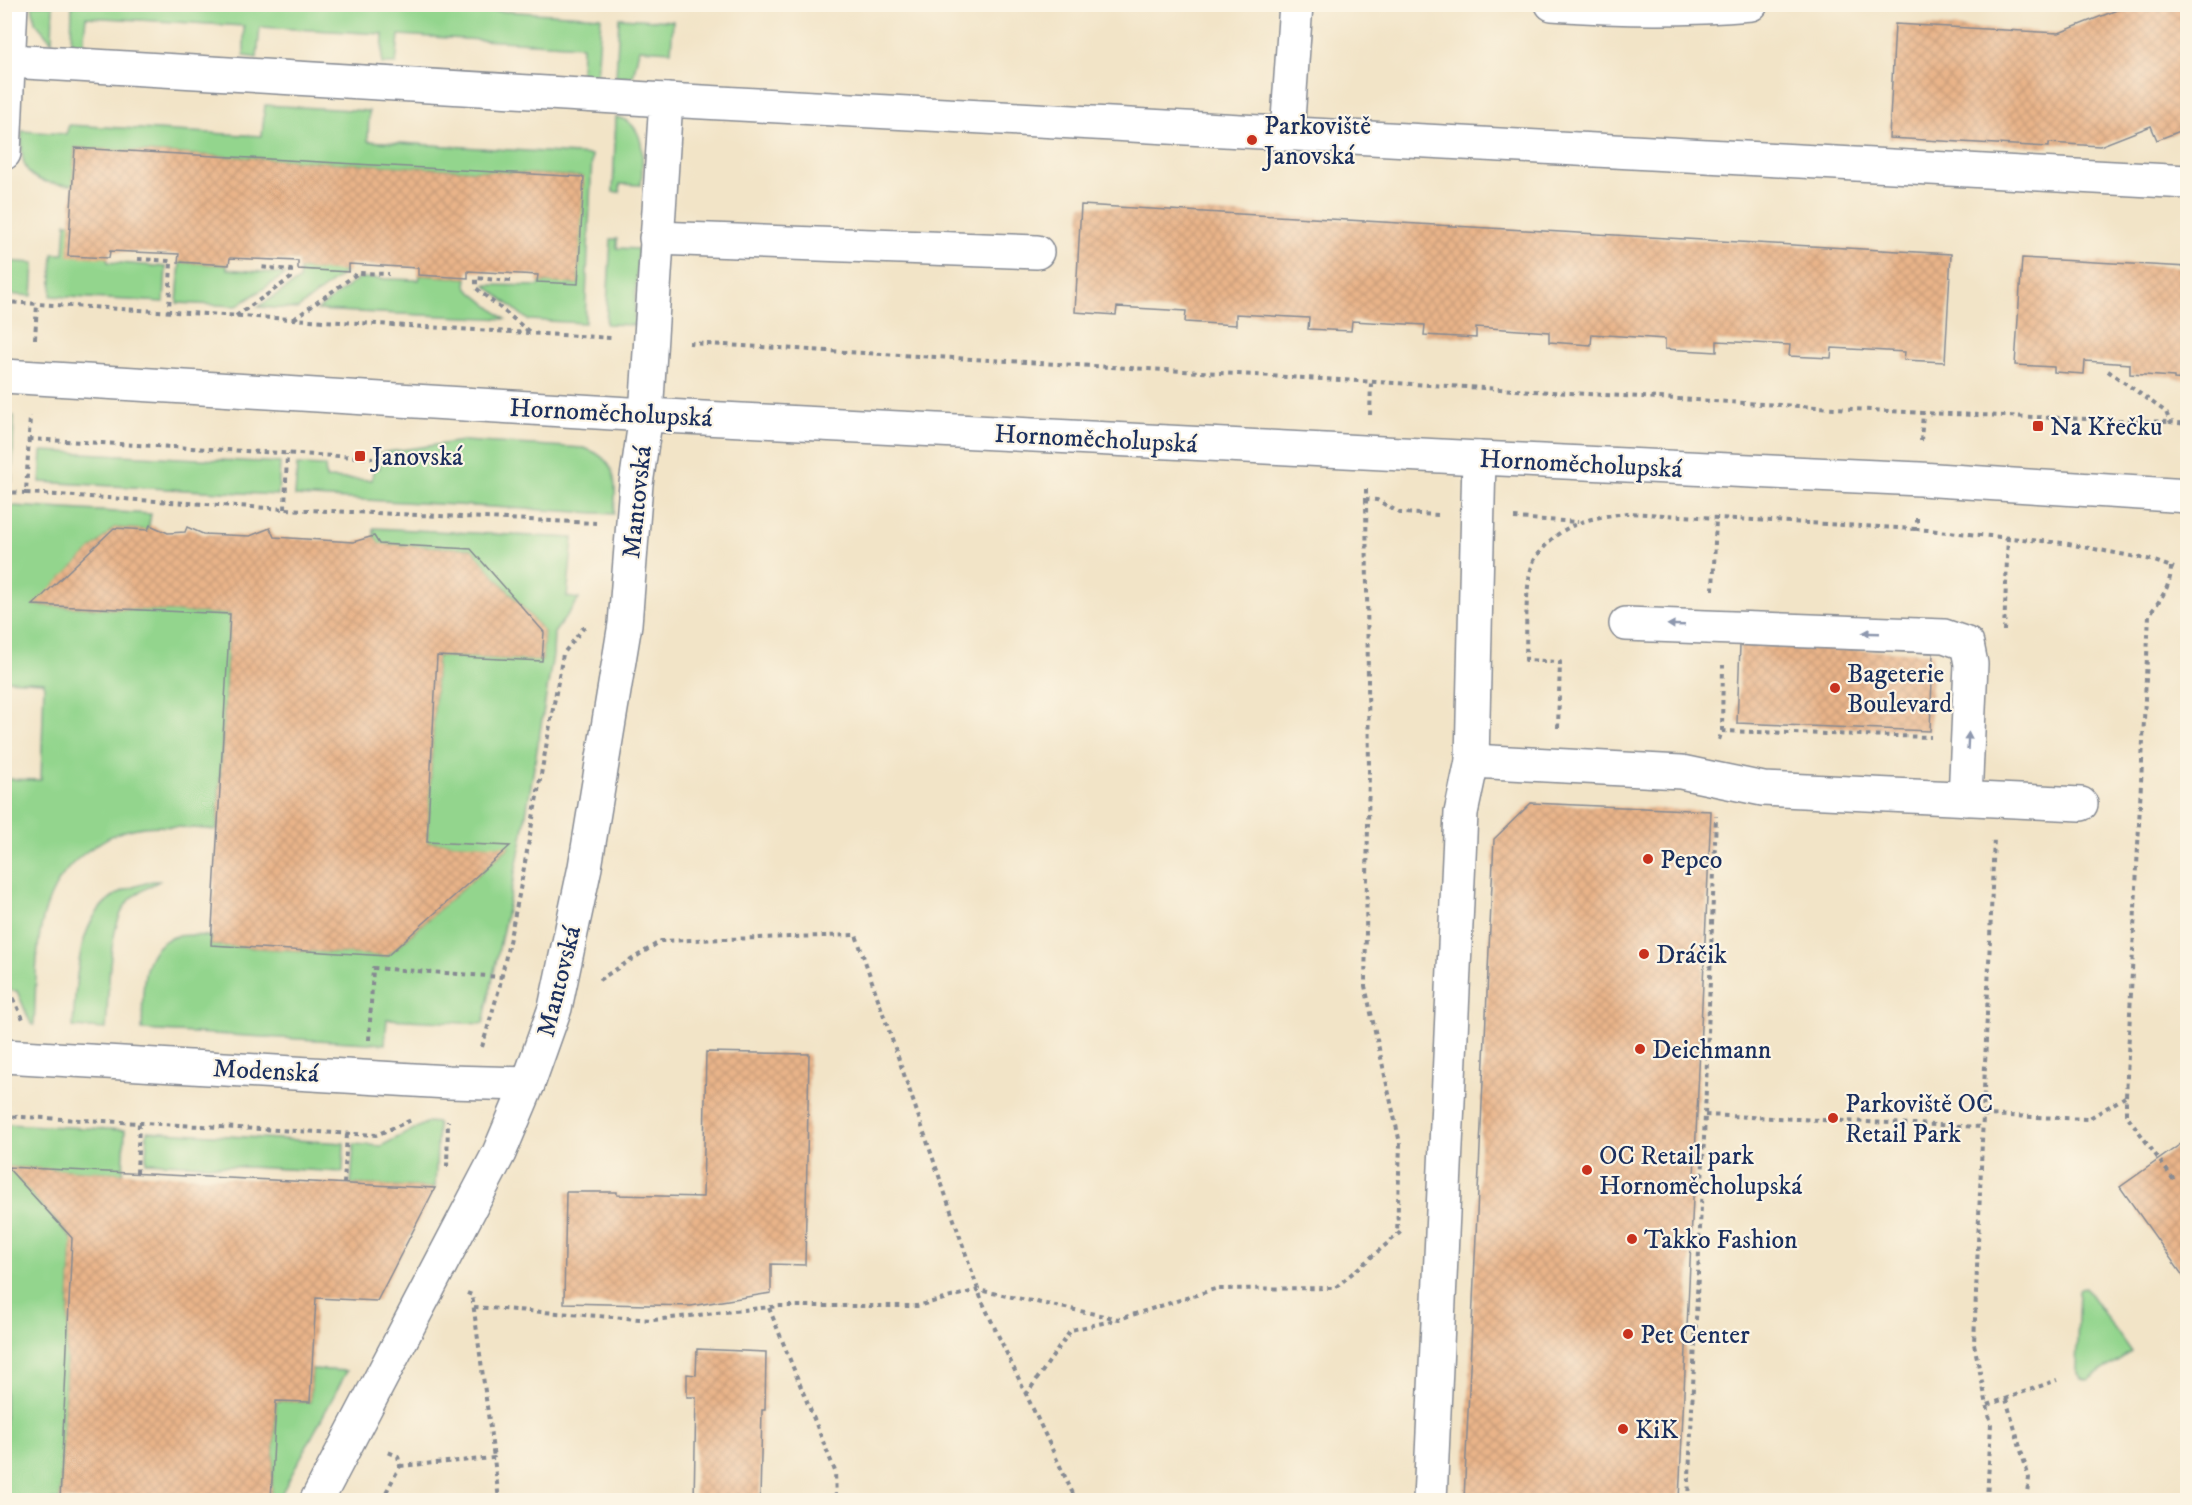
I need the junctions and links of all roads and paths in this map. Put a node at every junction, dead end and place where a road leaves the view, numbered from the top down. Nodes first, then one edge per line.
1 (11, 4) edge
2 (1296, 4) edge
3 (1552, 4) edge
4 (1751, 4) edge
5 (9, 61) junction
6 (666, 100) junction
7 (1287, 134) junction
8 (4, 153) edge
9 (2187, 182) edge
10 (656, 238) junction
11 (1037, 252) dead end
12 (138, 259) dead end
13 (259, 267) dead end
14 (389, 274) dead end
15 (510, 280) dead end
16 (4, 302) edge
17 (169, 312) junction
18 (236, 317) junction
19 (294, 320) junction
20 (533, 335) junction
21 (651, 346) junction
22 (2108, 371) dead end
23 (4, 376) edge
24 (646, 415) junction
25 (2170, 422) junction
26 (2187, 423) edge
27 (29, 439) dead end
28 (287, 454) junction
29 (374, 458) dead end
30 (1479, 458) junction
31 (26, 493) dead end
32 (2187, 496) edge
33 (1366, 499) dead end
34 (285, 509) junction
35 (607, 524) dead end
36 (2008, 536) dead end
37 (2171, 567) dead end
38 (591, 618) dead end
39 (1626, 624) dead end
40 (2004, 642) dead end
41 (1722, 731) dead end
42 (1968, 744) junction
43 (1472, 761) junction
44 (1980, 800) junction
45 (2081, 804) dead end
46 (1716, 813) dead end
47 (502, 977) junction
48 (555, 1008) junction
49 (368, 1049) dead end
50 (479, 1055) dead end
51 (4, 1056) edge
52 (448, 1082) junction
53 (528, 1084) junction
54 (2126, 1097) junction
55 (1705, 1114) junction
56 (1983, 1115) junction
57 (4, 1116) edge
58 (420, 1116) dead end
59 (140, 1123) junction
60 (1983, 1127) junction
61 (347, 1134) junction
62 (447, 1171) dead end
63 (137, 1173) dead end
64 (2176, 1183) dead end
65 (344, 1184) dead end
66 (1444, 1199) junction
67 (1397, 1235) junction
68 (978, 1290) junction
69 (464, 1292) dead end
70 (474, 1307) junction
71 (769, 1308) junction
72 (1119, 1319) junction
73 (2057, 1380) dead end
74 (1026, 1395) junction
75 (2006, 1399) junction
76 (1988, 1406) junction
77 (494, 1458) junction
78 (400, 1466) dead end
79 (317, 1500) edge
80 (499, 1500) edge
81 (836, 1500) edge
82 (1076, 1500) edge
83 (1430, 1500) edge
84 (1688, 1500) edge
85 (1987, 1500) edge
86 (2026, 1500) edge

1 - 5 street
2 - 7 street
3 - 4 street
5 - 6 street
5 - 8 street
6 - 7 street
6 - 10 street, Mantovská
7 - 9 street
10 - 11 street
10 - 21 street, Mantovská
12 - 17 path
13 - 18 path
14 - 19 path
15 - 20 path
16 - 17 path
17 - 18 path
18 - 19 path
19 - 20 path
20 - 21 path
21 - 24 street, Mantovská
21 - 25 path
22 - 25 path
23 - 24 street, Hornoměcholupská
24 - 30 street, Hornoměcholupská
24 - 48 street, Mantovská
25 - 26 path
27 - 28 path
28 - 29 path
28 - 34 path
30 - 32 street, Hornoměcholupská
30 - 43 street
31 - 34 path
33 - 67 path
34 - 35 path
36 - 40 path
37 - 54 path
38 - 47 path
42 -> 39 street
41 - 42 path
42 - 44 street
43 - 44 street
43 - 66 street
44 - 45 street
44 - 56 path
46 - 55 path
47 - 49 path
47 - 50 path
48 - 53 street, Mantovská
48 - 68 path
51 - 52 street, Modenská
52 - 53 street, Modenská
52 - 62 path
53 - 79 street, Mantovská
54 - 56 path
54 - 64 path
55 - 60 path
55 - 84 path
56 - 60 path
57 - 59 path
58 - 61 path
59 - 61 path
59 - 63 path
60 - 76 path
61 - 65 path
66 - 67 path
66 - 83 street
67 - 72 path
68 - 71 path
68 - 72 path
68 - 74 path
69 - 70 path
70 - 71 path
70 - 77 path
71 - 81 path
72 - 74 path
73 - 75 path
74 - 82 path
75 - 76 path
75 - 86 path
76 - 85 path
77 - 78 path
77 - 80 path

